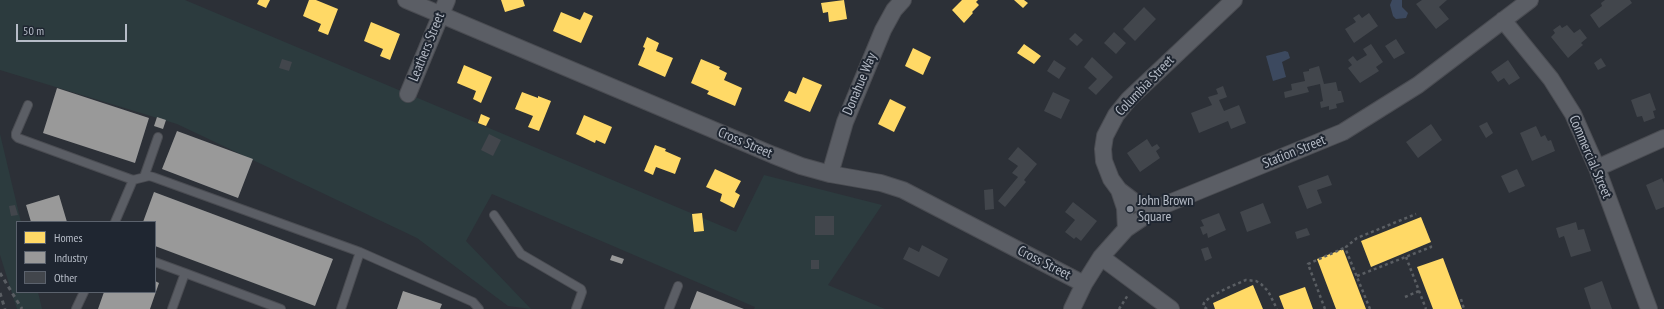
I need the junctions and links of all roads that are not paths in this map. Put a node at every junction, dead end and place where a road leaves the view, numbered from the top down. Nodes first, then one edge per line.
1 (406, 0) edge
2 (447, 0) edge
3 (903, 0) edge
4 (1234, 0) edge
5 (1530, 0) edge
6 (440, 15) junction
7 (1503, 20) junction
8 (408, 94) dead end
9 (28, 105) dead end
10 (158, 137) dead end
11 (1664, 138) edge
12 (1597, 168) junction
13 (830, 174) junction
14 (144, 177) junction
15 (133, 180) junction
16 (1118, 190) junction
17 (1156, 208) junction
18 (494, 215) dead end
19 (115, 221) edge
20 (1126, 229) junction
21 (360, 252) junction
22 (1101, 257) junction
23 (156, 262) edge
24 (185, 273) junction
25 (1084, 284) junction
26 (678, 286) dead end
27 (84, 293) edge
28 (76, 309) edge
29 (172, 309) edge
30 (281, 309) edge
31 (340, 309) edge
32 (480, 309) edge
33 (576, 309) edge
34 (669, 309) edge
35 (1072, 309) edge
36 (1170, 309) edge
37 (1649, 309) edge

1 - 6 street, Cross Street
2 - 6 street, Leathers Street
3 - 13 street, Donahue Way
4 - 16 street, Columbia Street
5 - 7 street, Station Street
6 - 8 street, Leathers Street
6 - 13 street, Cross Street
7 - 12 street, Commercial Street
7 - 17 street, Station Street
9 - 15 lane
10 - 14 lane
11 - 12 street
12 - 37 street, Commercial Street
13 - 25 street, Cross Street
14 - 15 lane
14 - 21 lane
15 - 19 lane
16 - 17 street, Columbia Street
16 - 20 street, Columbia Street
17 - 20 street, Station Street
18 - 33 lane
20 - 22 street, Station Street
21 - 31 lane
21 - 32 lane
22 - 25 street, Station Street
22 - 36 street
23 - 24 lane
24 - 29 lane
24 - 30 lane
25 - 35 street, Station Street
26 - 34 lane
27 - 28 lane

